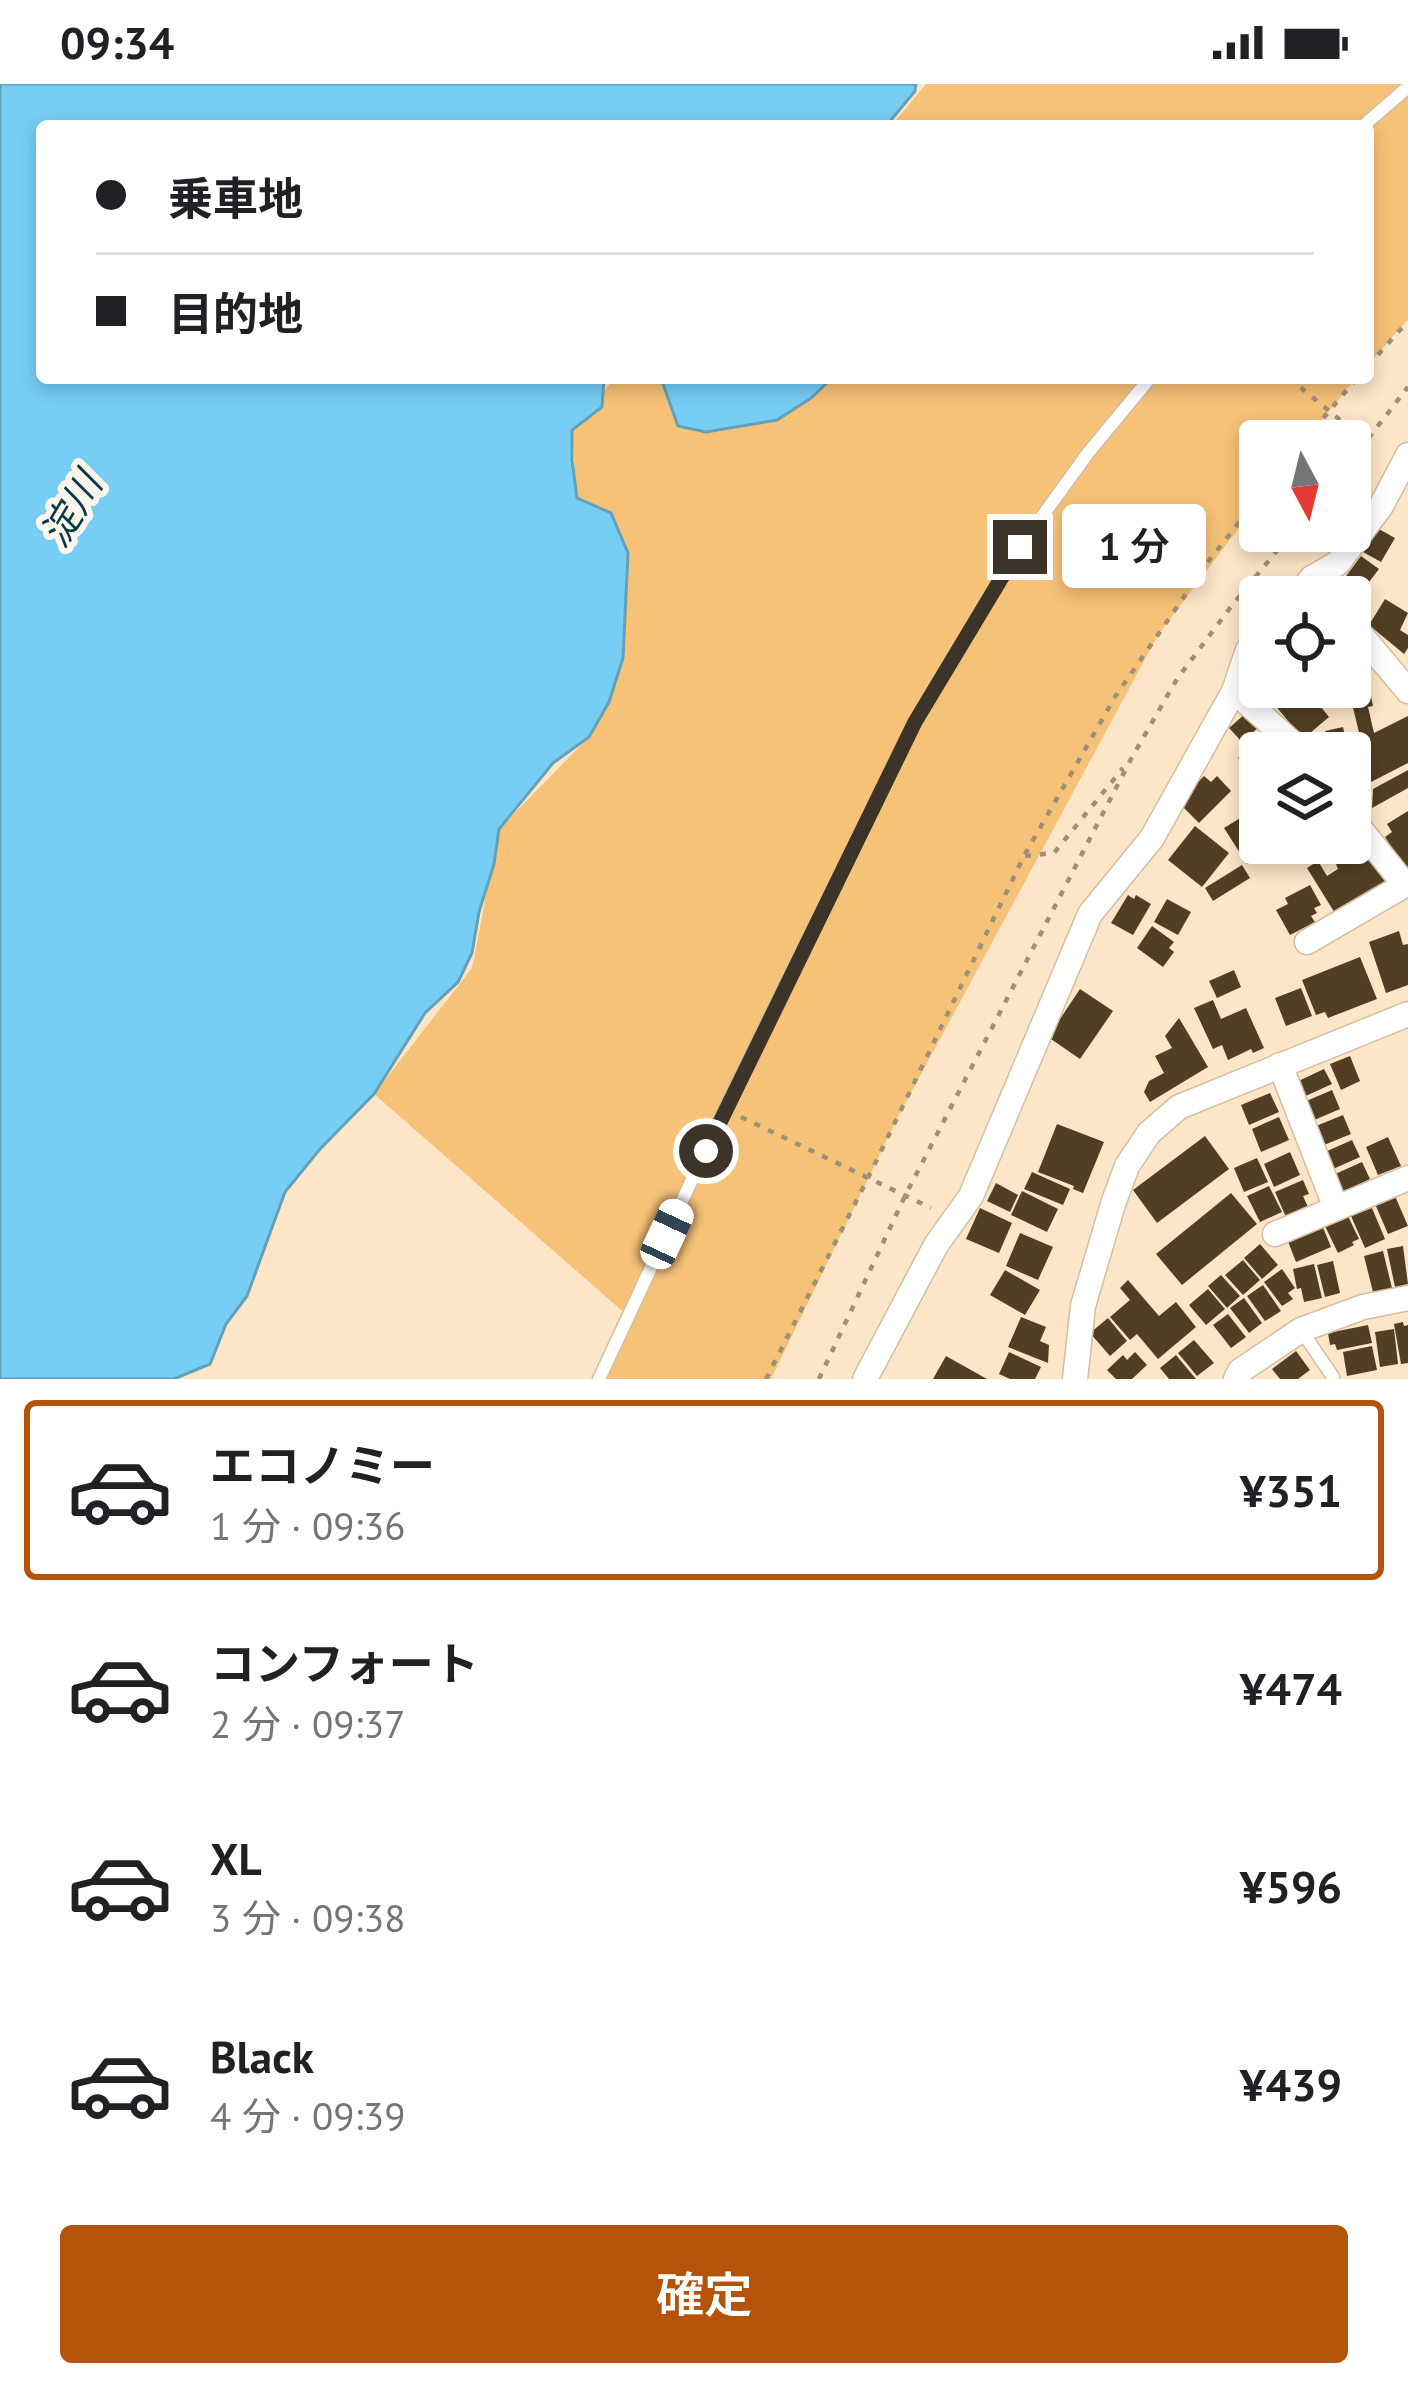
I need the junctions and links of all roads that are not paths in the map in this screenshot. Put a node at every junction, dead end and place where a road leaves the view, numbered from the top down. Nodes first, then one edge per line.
1 (1408, 88) edge
2 (1370, 120) edge
3 (1145, 384) edge
4 (1408, 454) edge
5 (1326, 576) edge
6 (1371, 644) edge
7 (1239, 676) edge
8 (1405, 680) edge
9 (1234, 691) junction
10 (1280, 732) edge
11 (1371, 841) edge
12 (1407, 884) edge
13 (1306, 942) dead end
14 (1408, 1014) edge
15 (1280, 1065) junction
16 (1408, 1178) edge
17 (1336, 1208) junction
18 (1275, 1234) dead end
19 (1408, 1298) edge
20 (1301, 1330) junction
21 (1333, 1377) edge
22 (599, 1379) edge
23 (865, 1379) edge
24 (1075, 1379) edge
25 (1236, 1379) edge

1 - 2 lane
3 - 22 lane
4 - 5 street
6 - 8 street
7 - 9 street
9 - 10 street
9 - 23 street
11 - 12 street
12 - 13 street
14 - 15 street
15 - 17 street
15 - 24 street
16 - 17 street
17 - 18 street
19 - 20 street
20 - 21 lane
20 - 25 street

